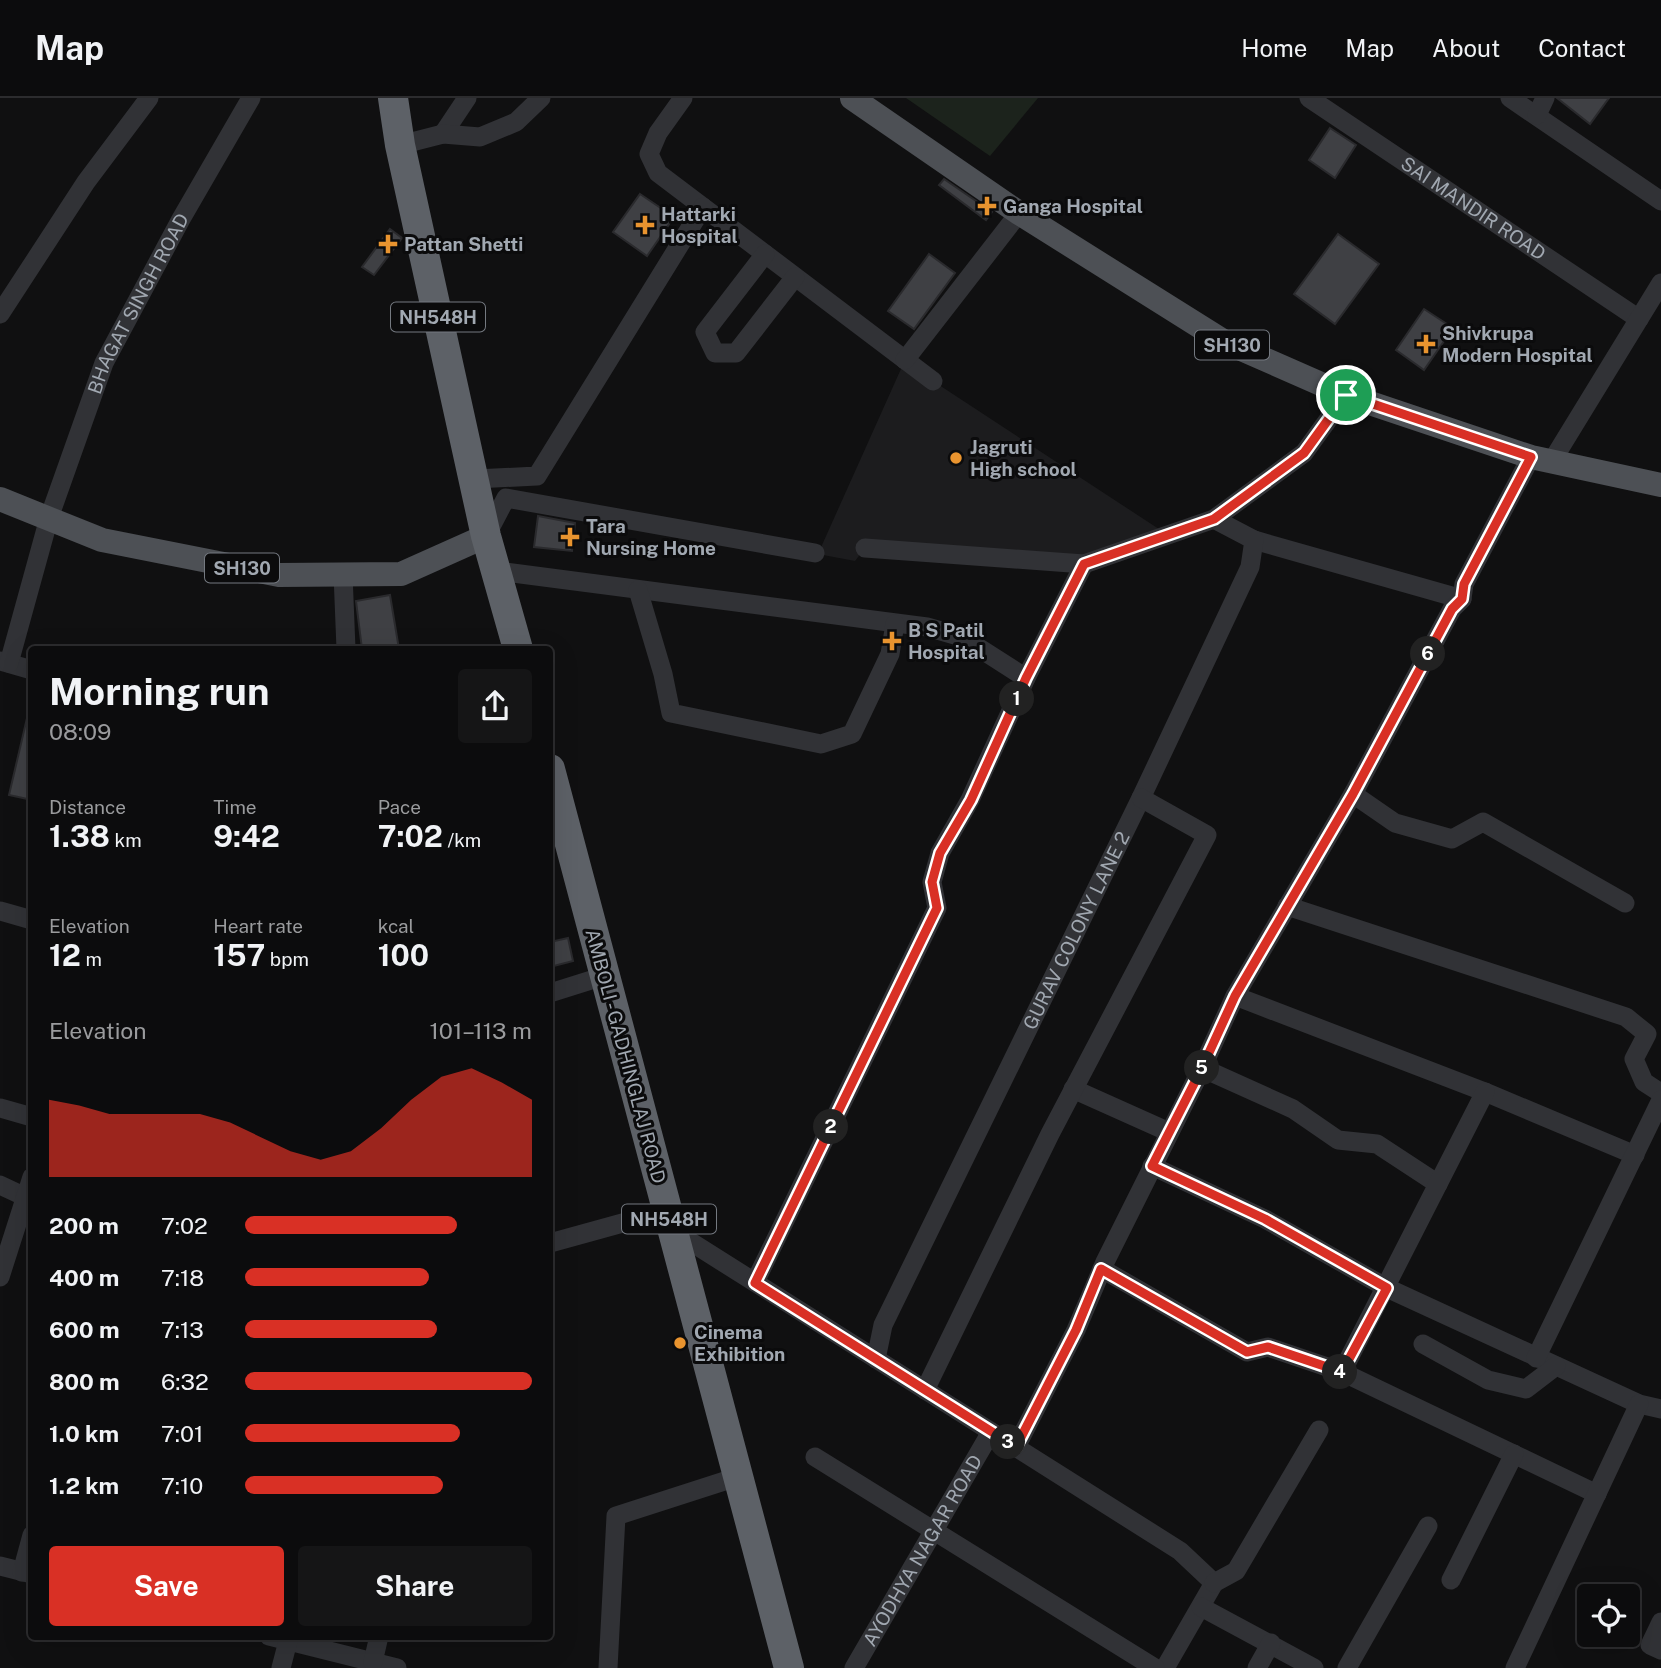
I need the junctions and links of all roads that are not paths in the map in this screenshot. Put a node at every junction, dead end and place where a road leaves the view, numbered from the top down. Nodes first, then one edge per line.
1 (149, 98) edge
2 (251, 98) edge
3 (393, 98) edge
4 (467, 98) edge
5 (541, 98) edge
6 (683, 98) edge
7 (852, 98) edge
8 (1309, 98) edge
9 (1510, 98) edge
10 (1541, 107) edge
11 (443, 134) junction
12 (400, 145) junction
13 (1661, 201) edge
14 (703, 207) junction
15 (1019, 212) junction
16 (765, 254) junction
17 (795, 277) junction
18 (1661, 284) edge
19 (0, 314) edge
20 (1639, 319) junction
21 (905, 360) junction
22 (933, 381) dead end
23 (1346, 395) junction
24 (1542, 459) junction
25 (475, 479) junction
26 (1661, 485) edge
27 (0, 499) edge
28 (49, 519) junction
29 (1214, 519) junction
30 (486, 536) junction
31 (1254, 540) junction
32 (865, 548) dead end
33 (815, 552) dead end
34 (1084, 564) junction
35 (497, 571) junction
36 (343, 574) junction
37 (638, 590) junction
38 (1462, 599) junction
39 (895, 624) junction
40 (346, 646) edge
41 (517, 646) edge
42 (4, 662) edge
43 (28, 669) edge
44 (1026, 678) junction
45 (553, 780) edge
46 (1353, 794) junction
47 (1141, 798) junction
48 (1625, 902) dead end
49 (1287, 906) junction
50 (0, 911) edge
51 (28, 919) edge
52 (604, 976) junction
53 (553, 992) edge
54 (1235, 996) junction
55 (1202, 1068) junction
56 (1073, 1089) junction
57 (1485, 1092) junction
58 (1661, 1093) edge
59 (1661, 1100) edge
60 (0, 1108) edge
61 (28, 1116) edge
62 (1169, 1132) junction
63 (1635, 1154) junction
64 (1152, 1166) junction
65 (1438, 1184) junction
66 (0, 1185) edge
67 (28, 1199) edge
68 (669, 1220) junction
69 (553, 1242) edge
70 (1101, 1269) junction
71 (0, 1278) edge
72 (755, 1283) junction
73 (1387, 1288) junction
74 (1423, 1344) dead end
75 (1536, 1358) junction
76 (876, 1359) junction
77 (1556, 1366) junction
78 (1342, 1372) junction
79 (925, 1390) junction
80 (1639, 1404) junction
81 (1661, 1409) edge
82 (1319, 1430) dead end
83 (990, 1432) junction
84 (1016, 1447) junction
85 (1514, 1454) junction
86 (815, 1457) dead end
87 (737, 1477) junction
88 (1597, 1494) junction
89 (1428, 1526) dead end
90 (933, 1532) junction
91 (0, 1566) edge
92 (27, 1573) edge
93 (1451, 1580) dead end
94 (1214, 1583) junction
95 (1201, 1607) junction
96 (1661, 1622) edge
97 (279, 1640) edge
98 (283, 1640) edge
99 (378, 1640) edge
100 (1271, 1643) junction
101 (1661, 1650) edge
102 (373, 1662) junction
103 (281, 1668) edge
104 (397, 1668) edge
105 (608, 1668) edge
106 (789, 1668) edge
107 (854, 1668) edge
108 (1155, 1668) edge
109 (1165, 1668) edge
110 (1257, 1668) edge
111 (1314, 1668) edge
112 (1347, 1668) edge
113 (1515, 1668) edge

1 - 19 street
2 - 28 street, BHAGAT SINGH ROAD
3 - 12 highway, NH548H
4 - 11 street
5 - 11 street
6 - 14 street
7 - 15 main road, SH130
8 - 20 street, SAI MANDIR ROAD
9 - 10 street
10 - 13 street
11 - 12 street
12 - 25 highway, NH548H
14 - 16 street
14 - 25 street
15 - 21 street
15 - 23 main road, SH130
16 - 17 street
16 - 17 street
17 - 21 street
18 - 20 street
20 - 24 street
21 - 22 street
23 - 24 main road, SH130
23 - 29 street
24 - 26 main road, SH130
24 - 38 street
25 - 30 highway, NH548H
27 - 28 main road, SH130
28 - 36 main road, SH130
28 - 42 street, BHAGAT SINGH ROAD
29 - 31 street
29 - 34 street
30 - 33 street
30 - 35 highway, NH548H
30 - 36 main road, SH130
31 - 38 street
31 - 47 street, GURAV COLONY LANE 2
32 - 34 street
34 - 44 street
35 - 37 street
35 - 41 highway, NH548H
36 - 40 street
37 - 39 street
37 - 39 street
38 - 46 street
39 - 44 street
42 - 43 street
44 - 72 street
45 - 52 highway, AMBOLI - GADHINGLAJ ROAD / NH548H
46 - 48 street
46 - 49 street
47 - 56 street
47 - 76 street, GURAV COLONY LANE 2
49 - 54 street
49 - 58 street
50 - 51 street
52 - 53 street
52 - 68 highway, AMBOLI - GADHINGLAJ ROAD / NH548H
54 - 55 street
54 - 57 street
55 - 62 street
55 - 65 street
56 - 62 street
56 - 79 street
57 - 63 street
57 - 65 street
59 - 63 street
60 - 61 street
62 - 64 street
63 - 75 street
64 - 70 street
64 - 73 street
65 - 73 street
66 - 67 street
67 - 71 street
68 - 69 street
68 - 72 street
68 - 87 highway, AMBOLI - GADHINGLAJ ROAD / NH548H
70 - 78 street
70 - 84 street
72 - 76 street
73 - 75 street
73 - 78 street
74 - 77 street
75 - 77 street
76 - 79 street
77 - 80 street
78 - 85 street
79 - 83 street
80 - 81 street
80 - 88 street
82 - 94 street
83 - 84 street
83 - 90 street, AYODHYA NAGAR ROAD
84 - 94 street
85 - 88 street
85 - 93 street
86 - 90 street
87 - 105 street
87 - 106 highway, AMBOLI - GADHINGLAJ ROAD / NH548H
88 - 113 street
89 - 112 street
90 - 107 street, AYODHYA NAGAR ROAD
90 - 108 street
91 - 92 street
94 - 95 street
95 - 100 street
95 - 109 street
96 - 101 street
97 - 103 street
98 - 102 street
99 - 102 street
100 - 110 street
100 - 111 street
102 - 104 street

